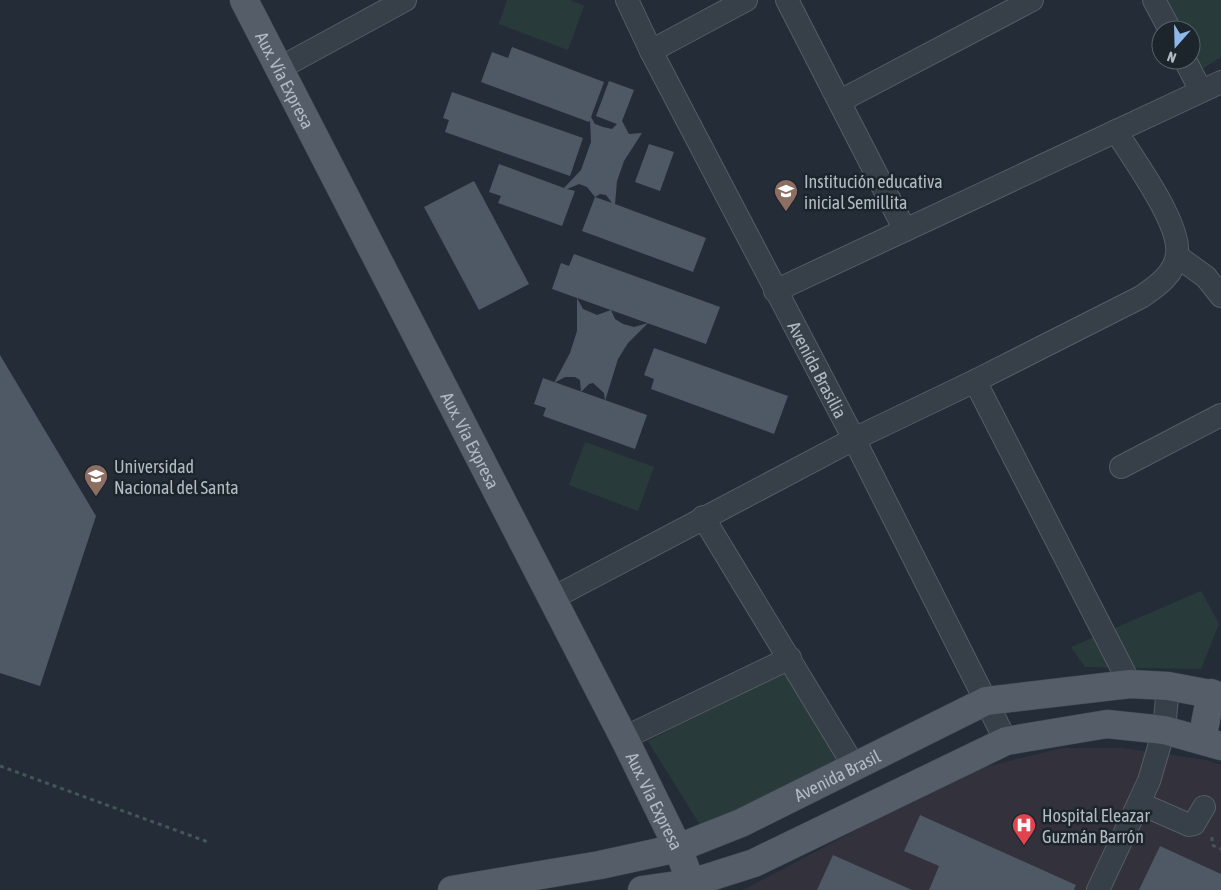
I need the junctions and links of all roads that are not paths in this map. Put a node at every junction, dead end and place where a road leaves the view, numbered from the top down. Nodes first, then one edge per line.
1 (244, 0) edge
2 (405, 0) edge
3 (628, 0) edge
4 (746, 0) edge
5 (787, 0) edge
6 (1032, 0) edge
7 (1154, 0) edge
8 (1165, 20) edge
9 (651, 51) junction
10 (280, 68) junction
11 (1195, 70) edge
12 (1211, 87) edge
13 (840, 101) junction
14 (1116, 131) junction
15 (905, 230) junction
16 (1177, 256) junction
17 (774, 291) junction
18 (1221, 296) edge
19 (975, 381) junction
20 (1221, 416) edge
21 (854, 439) junction
22 (1121, 467) dead end
23 (703, 517) junction
24 (551, 599) junction
25 (790, 658) junction
26 (1130, 684) junction
27 (1168, 686) junction
28 (1216, 695) edge
29 (986, 701) junction
30 (1164, 730) junction
31 (624, 738) junction
32 (1006, 741) junction
33 (1211, 743) edge
34 (854, 766) junction
35 (1139, 803) junction
36 (1204, 807) dead end
37 (678, 848) junction
38 (691, 884) junction
39 (452, 890) edge
40 (642, 890) edge
41 (1098, 890) edge

1 - 10 main road, Aux. Vía Expresa
2 - 10 street
3 - 9 street, Avenida Brasilia
4 - 9 street
5 - 13 street
6 - 13 street
7 - 8 street
9 - 17 street, Avenida Brasilia
10 - 24 main road, Aux. Vía Expresa
11 - 12 street
12 - 14 street
13 - 15 street
14 - 15 street
14 - 16 street
15 - 17 street
16 - 18 street
16 - 19 street
17 - 21 street, Avenida Brasilia
19 - 21 street
19 - 26 street
20 - 22 street
21 - 23 street
21 - 29 street, Avenida Brasilia
23 - 24 street
23 - 25 street
24 - 31 main road, Aux. Vía Expresa
25 - 31 street
25 - 34 street
26 - 27 main road, Avenida Brasil
26 - 29 main road, Avenida Brasil
27 - 28 main road, Avenida Brasil
27 - 30 street
28 - 33 main road
29 - 32 street, Avenida Brasilia
29 - 34 main road, Avenida Brasil
30 - 32 main road
30 - 33 main road
30 - 35 street
31 - 37 main road, Aux. Vía Expresa
32 - 38 main road
34 - 37 main road, Avenida Brasil
35 - 36 street
35 - 41 street
37 - 38 main road, Aux. Vía Expresa
37 - 39 main road, Avenida Brasil
38 - 40 main road

